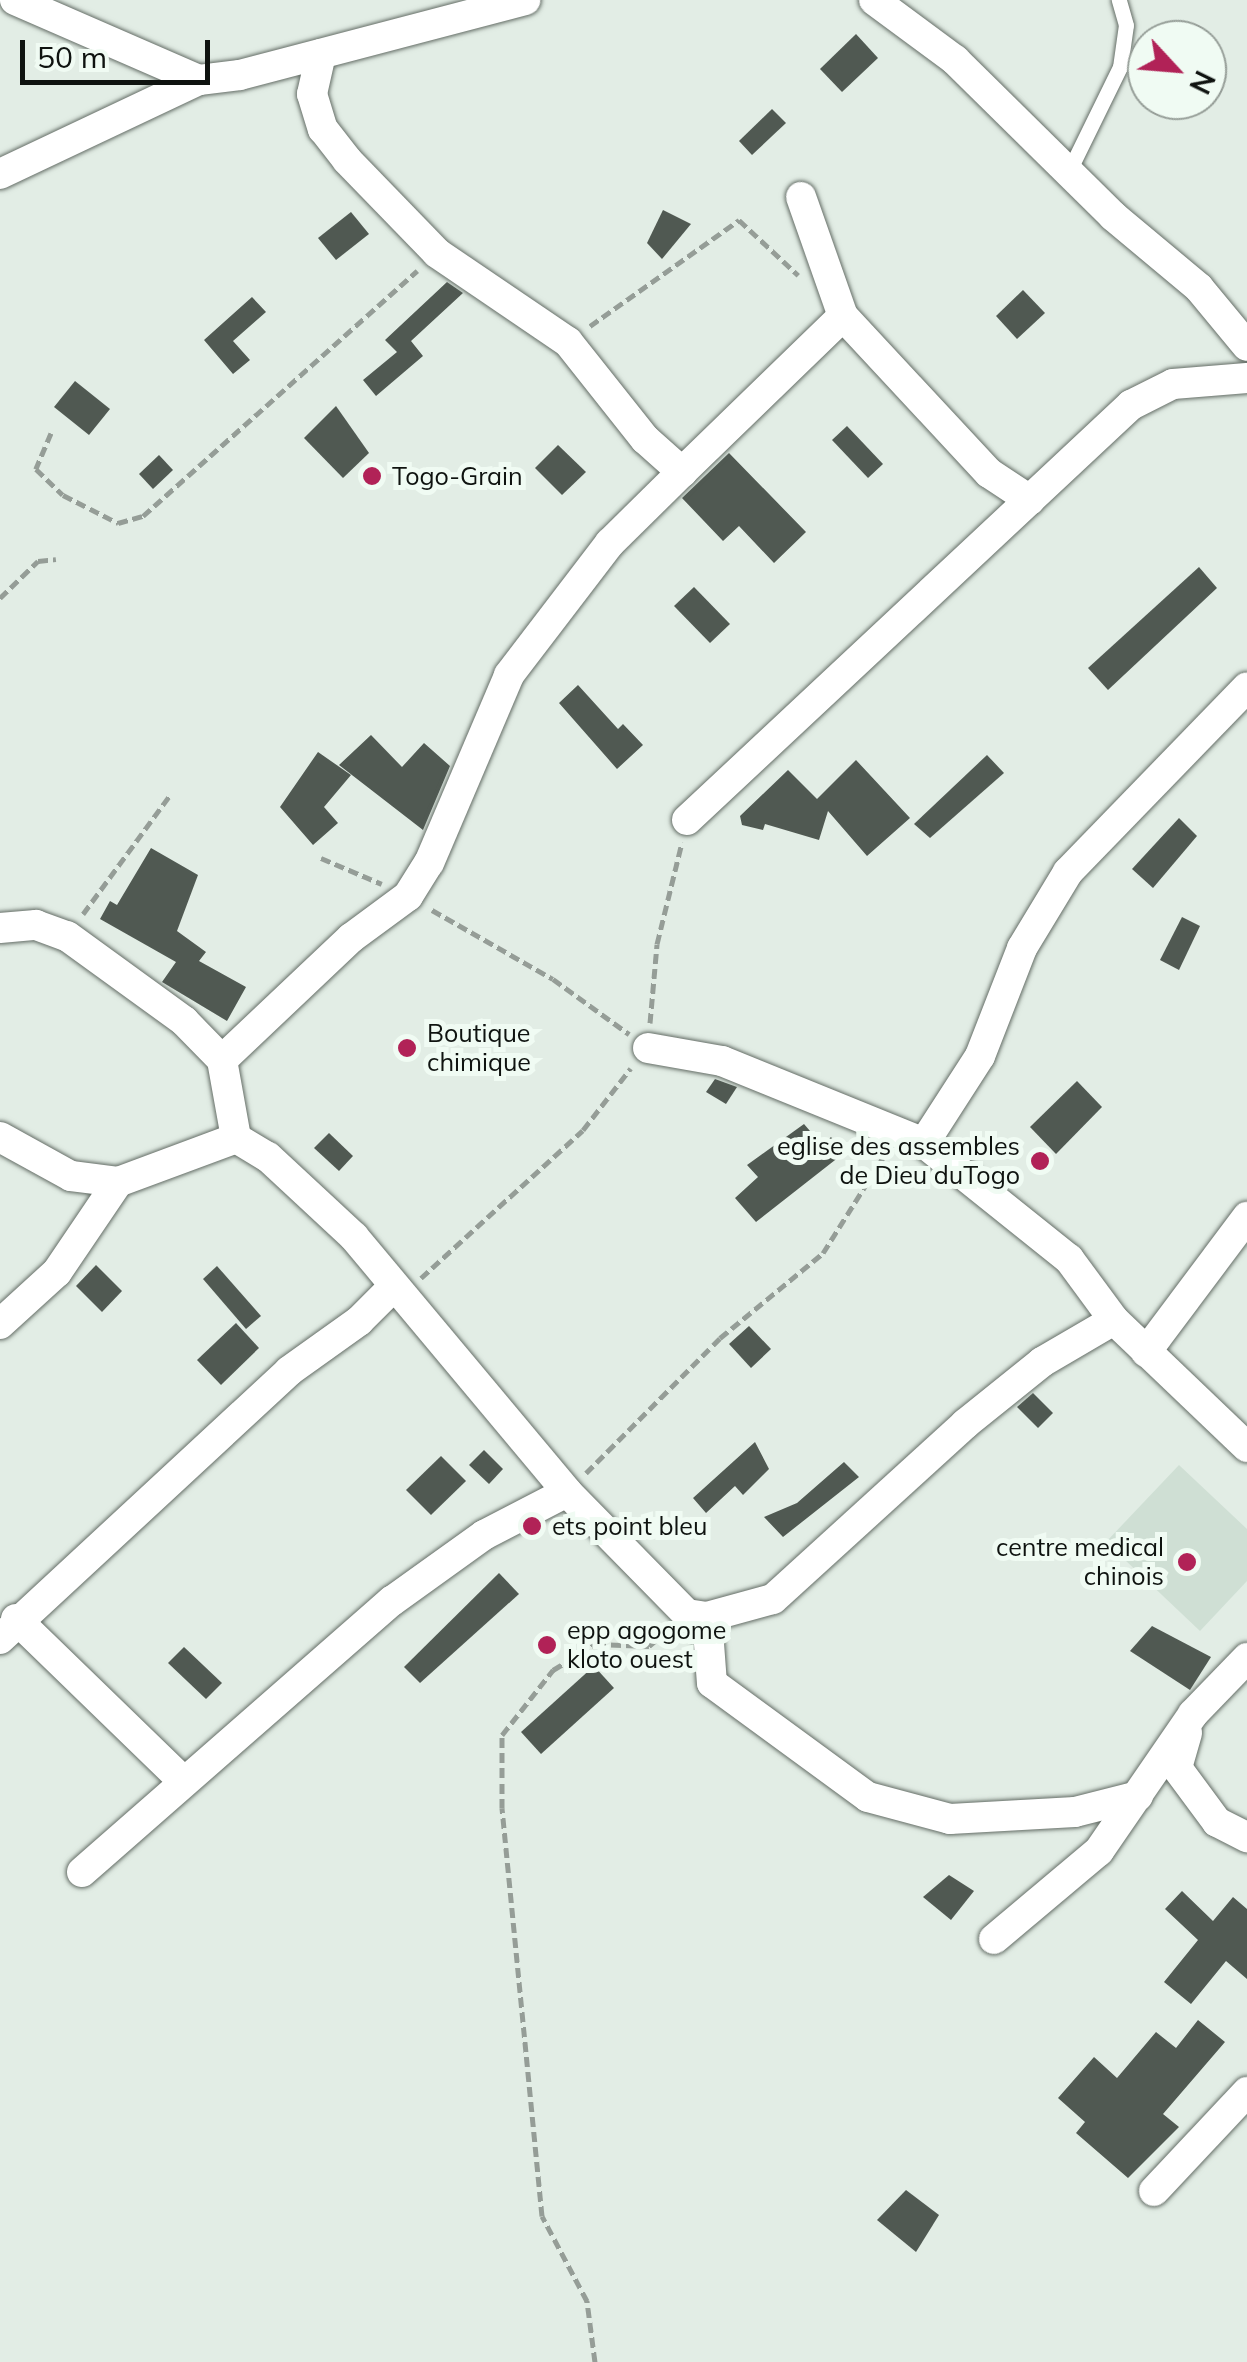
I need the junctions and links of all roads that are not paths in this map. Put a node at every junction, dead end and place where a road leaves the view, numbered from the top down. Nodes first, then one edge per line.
1 (16, 0) edge
2 (525, 0) edge
3 (874, 0) edge
4 (1119, 0) edge
5 (321, 54) junction
6 (199, 80) junction
7 (1068, 173) junction
8 (0, 174) edge
9 (801, 197) dead end
10 (843, 316) junction
11 (1247, 346) edge
12 (1247, 378) edge
13 (682, 472) junction
14 (1030, 500) junction
15 (1247, 688) edge
16 (687, 820) road end
17 (0, 928) edge
18 (648, 1048) road end
19 (222, 1060) junction
20 (0, 1138) edge
21 (236, 1138) junction
22 (924, 1143) junction
23 (118, 1182) junction
24 (1247, 1218) edge
25 (1233, 1254) edge
26 (402, 1293) junction
27 (1114, 1320) junction
28 (0, 1324) edge
29 (1146, 1352) junction
30 (1247, 1446) edge
31 (567, 1492) junction
32 (697, 1616) junction
33 (8, 1629) edge
34 (1247, 1658) edge
35 (1192, 1714) junction
36 (183, 1781) junction
37 (1138, 1796) junction
38 (1247, 1837) edge
39 (82, 1872) dead end
40 (994, 1939) dead end
41 (1247, 2092) edge
42 (1154, 2191) dead end

1 - 6 street
2 - 5 street
3 - 7 street
4 - 7 lane
5 - 6 street
5 - 13 street
6 - 8 street
7 - 11 street
9 - 10 street
10 - 13 street
10 - 14 street
12 - 14 street
13 - 19 street
14 - 16 street
15 - 22 street
17 - 19 street
18 - 22 street
19 - 21 street
20 - 23 street
21 - 23 street
21 - 26 street
22 - 27 street
23 - 28 street
24 - 25 street
25 - 29 street
26 - 31 street
26 - 33 street
27 - 29 street
27 - 32 street
29 - 30 street
31 - 32 street
31 - 36 street
32 - 37 street
33 - 36 street
34 - 35 street
35 - 37 street
35 - 38 street
36 - 39 street
37 - 40 street
41 - 42 street

